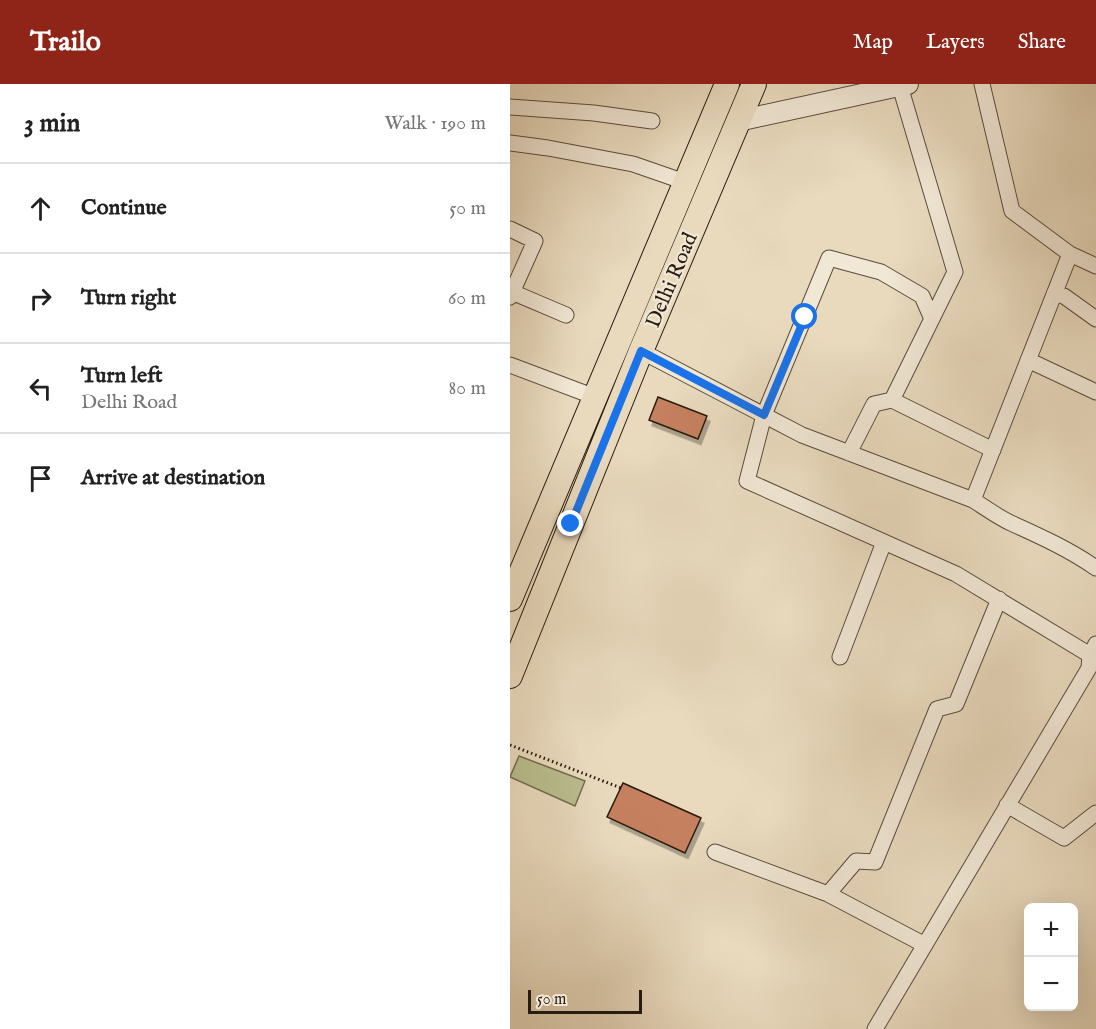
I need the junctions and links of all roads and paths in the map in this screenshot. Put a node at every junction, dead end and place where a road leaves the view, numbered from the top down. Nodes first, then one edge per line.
1 (727, 84) edge
2 (754, 84) edge
3 (982, 84) edge
4 (904, 85) edge
5 (510, 108) edge
6 (715, 113) junction
7 (652, 121) dead end
8 (738, 121) junction
9 (510, 143) edge
10 (685, 182) junction
11 (510, 229) edge
12 (1070, 254) junction
13 (1096, 266) edge
14 (511, 294) edge
15 (1054, 294) junction
16 (566, 315) dead end
17 (932, 319) junction
18 (1096, 319) edge
19 (641, 351) junction
20 (1028, 360) junction
21 (510, 365) edge
22 (1096, 392) edge
23 (595, 397) junction
24 (892, 400) junction
25 (764, 415) junction
26 (993, 450) junction
27 (849, 453) junction
28 (973, 500) junction
29 (884, 542) junction
30 (529, 555) junction
31 (553, 568) junction
32 (1096, 568) edge
33 (510, 599) edge
34 (999, 599) junction
35 (1093, 649) edge
36 (840, 657) dead end
37 (510, 676) edge
38 (510, 745) edge
39 (621, 788) dead end
40 (1007, 805) junction
41 (1096, 813) edge
42 (715, 852) dead end
43 (828, 894) junction
44 (925, 945) junction
45 (875, 1029) edge

1 - 6 main road, Delhi Road
2 - 8 main road, Delhi Road
3 - 12 street
4 - 8 street
4 - 17 street
5 - 7 street
6 - 8 main road
6 - 10 main road, Delhi Road
8 - 19 main road, Delhi Road
9 - 10 street
10 - 23 main road, Delhi Road
11 - 14 street
12 - 13 street
12 - 15 street
14 - 16 street
15 - 18 street
15 - 20 street
17 - 24 street
17 - 25 street
19 - 25 street
19 - 31 main road, Delhi Road
20 - 22 street
20 - 26 street
21 - 23 street
23 - 30 main road, Delhi Road
24 - 26 street
24 - 27 street
25 - 27 street
25 - 29 street
26 - 28 street
27 - 28 street
28 - 32 street
29 - 34 street
29 - 36 street
30 - 31 main road
30 - 33 main road, Delhi Road
31 - 37 main road, Delhi Road
34 - 35 street
34 - 43 street
35 - 40 street
38 - 39 path
40 - 41 street
40 - 44 street
42 - 43 street
43 - 44 street
44 - 45 street

